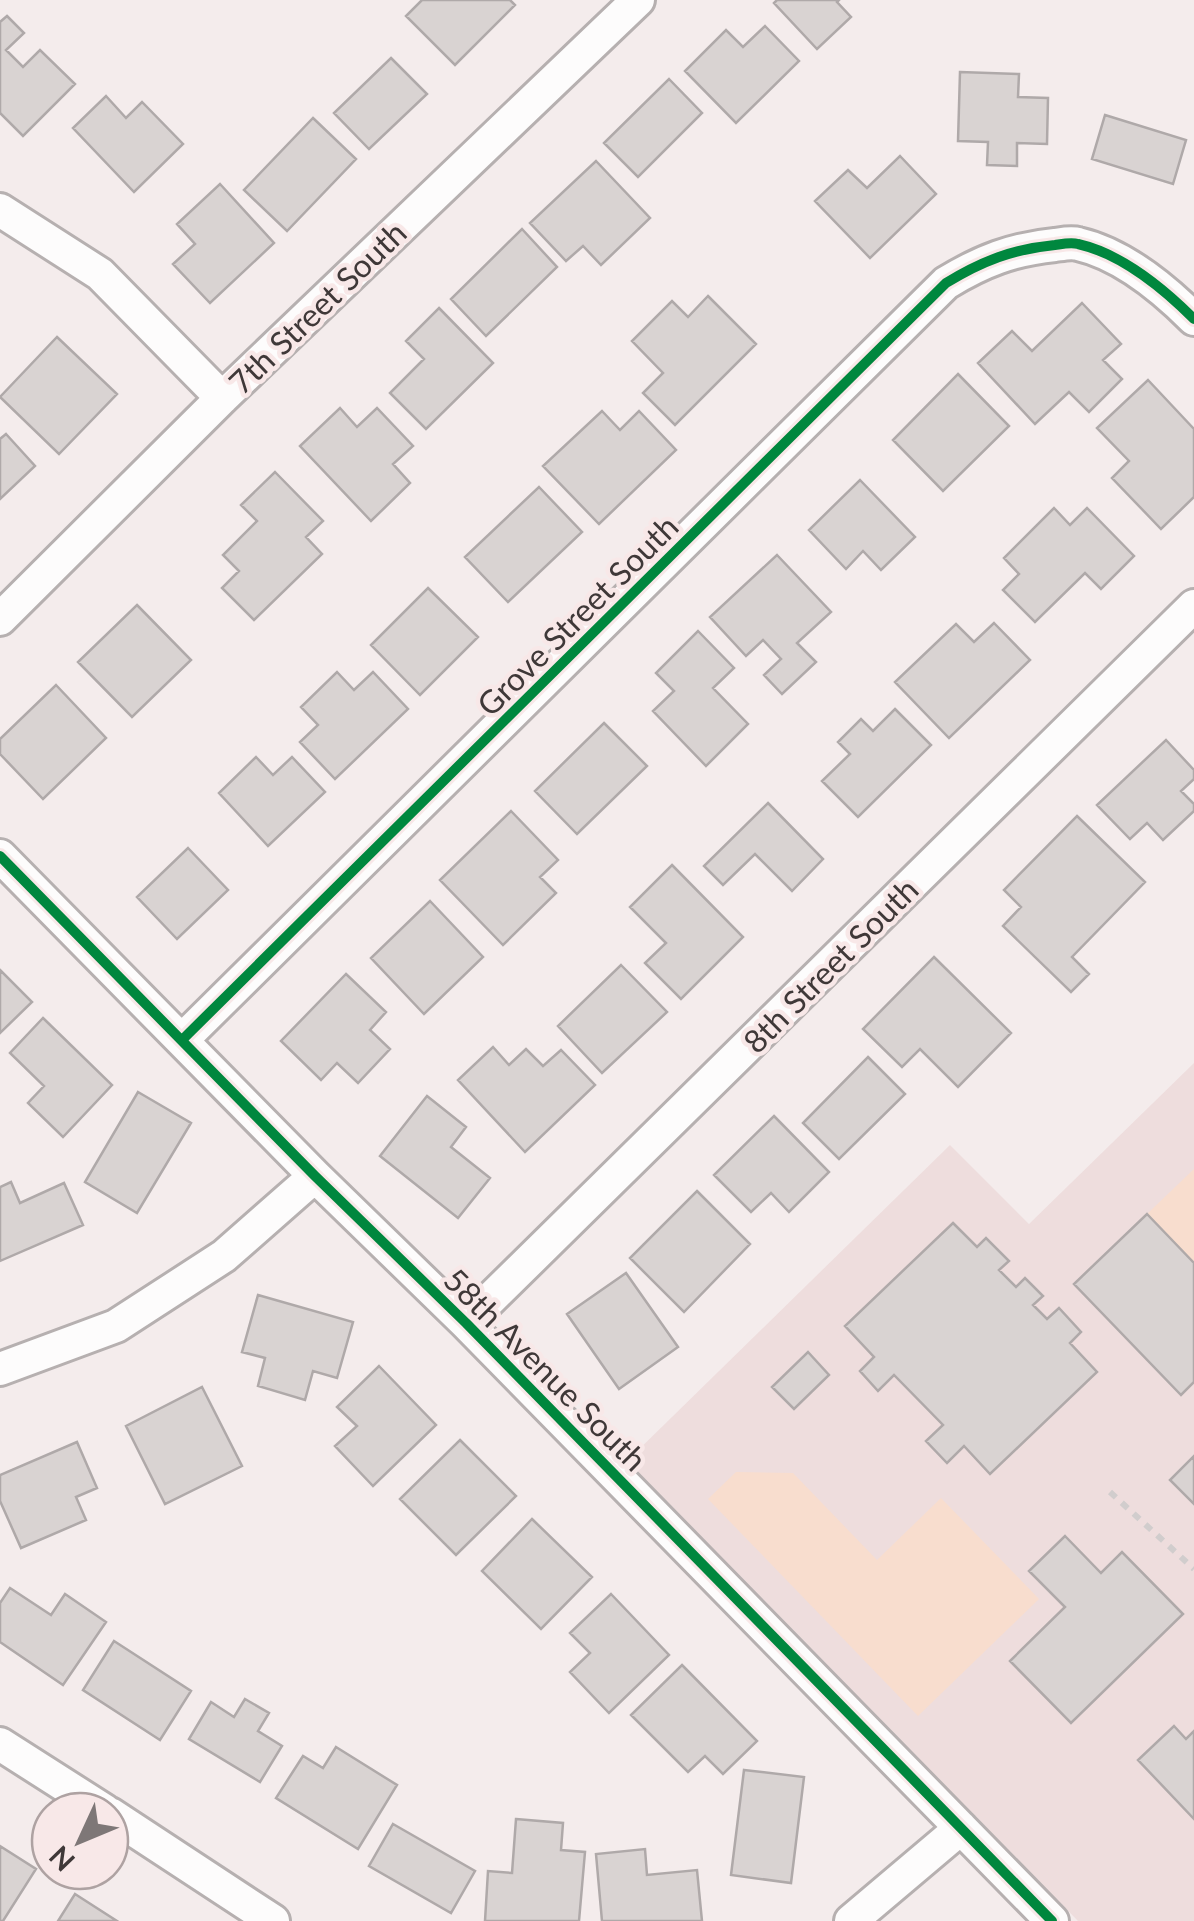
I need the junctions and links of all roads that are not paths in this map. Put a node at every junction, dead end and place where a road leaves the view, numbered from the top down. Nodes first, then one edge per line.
1 (619, 6) edge
2 (0, 210) edge
3 (1194, 320) edge
4 (222, 398) junction
5 (1194, 606) edge
6 (0, 619) edge
7 (0, 856) edge
8 (182, 1040) junction
9 (316, 1176) junction
10 (466, 1323) junction
11 (0, 1369) edge
12 (0, 1744) edge
13 (73, 1791) edge
14 (130, 1828) edge
15 (960, 1828) junction
16 (273, 1921) edge
17 (851, 1921) edge
18 (1052, 1921) edge

1 - 4 street, 7th Street South
2 - 4 street
3 - 8 street, Grove Street South
4 - 6 street, 7th Street South
5 - 10 street, 8th Street South
7 - 8 street, 58th Avenue South
8 - 9 street, 58th Avenue South
9 - 10 street, 58th Avenue South
9 - 11 street
10 - 15 street, 58th Avenue South
12 - 13 street
14 - 16 street
15 - 17 street
15 - 18 street, 58th Avenue South

